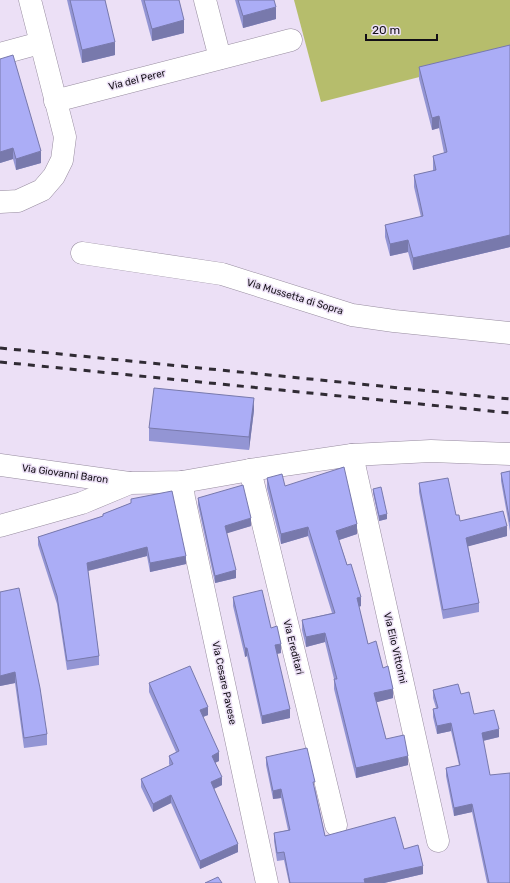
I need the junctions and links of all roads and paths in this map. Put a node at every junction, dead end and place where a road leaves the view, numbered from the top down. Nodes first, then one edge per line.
1 (30, 0) edge
2 (205, 0) edge
3 (291, 40) dead end
4 (40, 43) junction
5 (0, 54) edge
6 (220, 58) junction
7 (55, 101) junction
8 (0, 202) edge
9 (82, 254) dead end
10 (510, 333) edge
11 (510, 454) edge
12 (352, 455) junction
13 (0, 465) edge
14 (250, 470) junction
15 (182, 482) junction
16 (130, 483) junction
17 (0, 526) edge
18 (336, 825) dead end
19 (438, 841) dead end
20 (267, 883) edge

1 - 4 street
2 - 6 street
3 - 6 street, Via del Perer
4 - 5 street
4 - 7 street
6 - 7 street, Via del Perer
7 - 8 street
9 - 10 street, Via Mussetta di Sopra
11 - 12 street
12 - 14 street
12 - 19 street, Via Elio Vittorini
13 - 16 street, Via Giovanni Baron
14 - 15 street
14 - 18 street, Via Ereditari
15 - 16 street
15 - 20 street, Via Cesare Pavese
16 - 17 street

